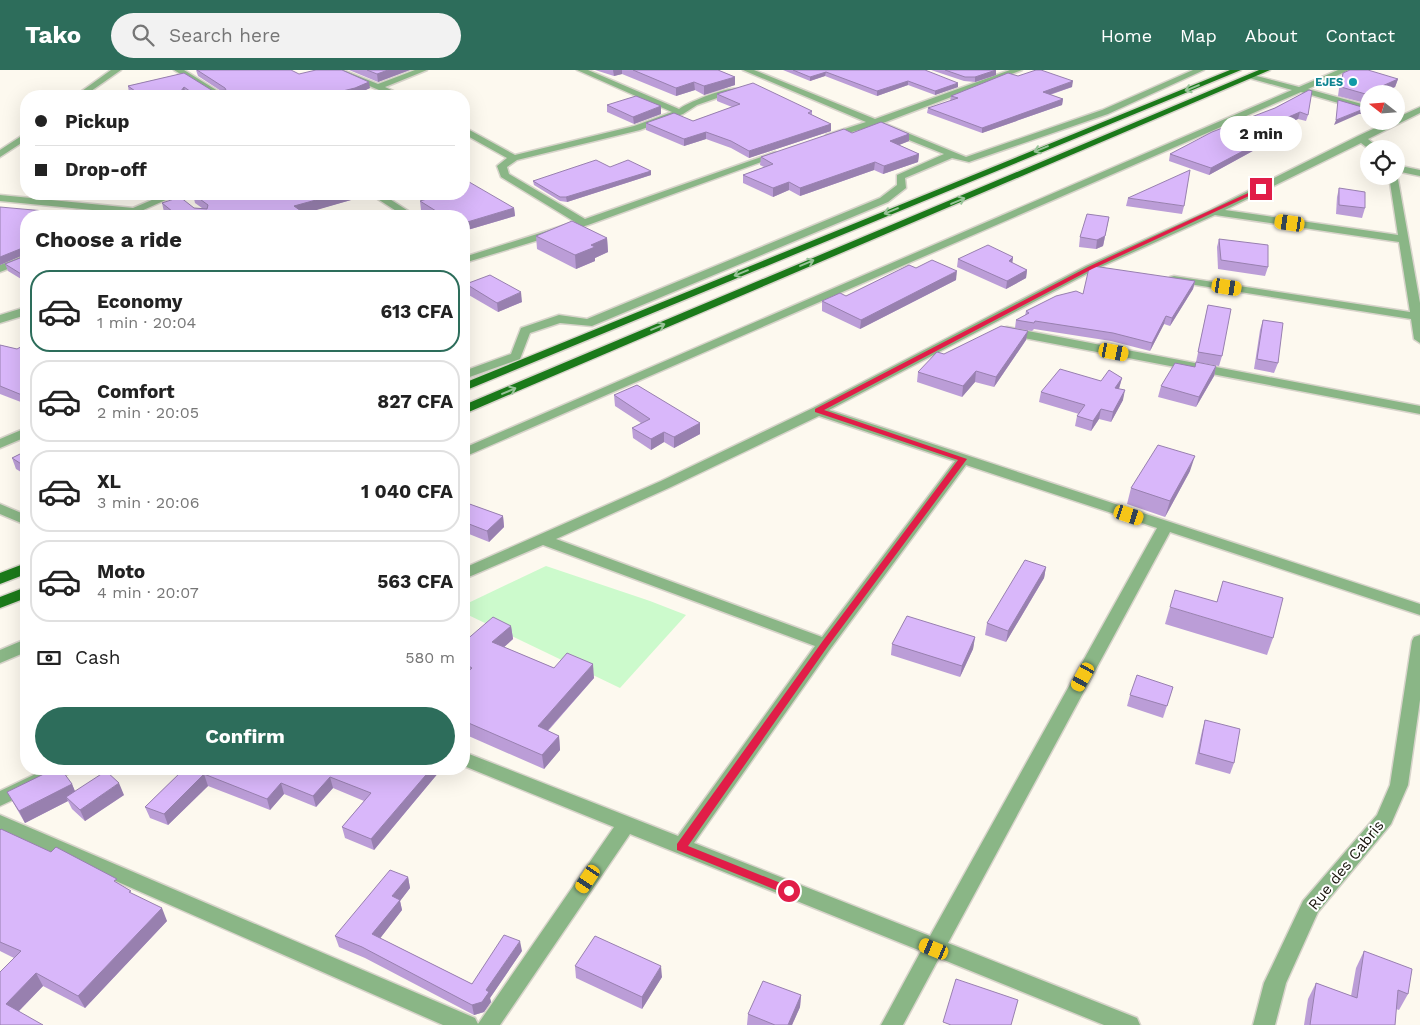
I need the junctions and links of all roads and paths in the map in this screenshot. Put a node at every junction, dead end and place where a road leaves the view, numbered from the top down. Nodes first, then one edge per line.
1 (117, 70) edge
2 (178, 70) edge
3 (336, 70) edge
4 (423, 70) edge
5 (581, 70) edge
6 (747, 70) edge
7 (1018, 70) edge
8 (1200, 70) edge
9 (1237, 70) edge
10 (1266, 70) edge
11 (1345, 70) edge
12 (1252, 76) junction
13 (770, 79) junction
14 (956, 82) edge
15 (376, 87) junction
16 (973, 88) junction
17 (1300, 89) junction
18 (88, 90) edge
19 (212, 90) edge
20 (383, 90) edge
21 (1360, 106) edge
22 (1420, 110) edge
23 (680, 112) junction
24 (1405, 116) edge
25 (1405, 119) edge
26 (1420, 121) edge
27 (876, 122) junction
28 (1377, 130) edge
29 (470, 133) edge
30 (1361, 138) junction
31 (822, 139) edge
32 (20, 140) edge
33 (1364, 140) edge
34 (786, 151) edge
35 (0, 154) edge
36 (953, 154) junction
37 (514, 158) junction
38 (1405, 170) edge
39 (1420, 173) edge
40 (1395, 185) edge
41 (0, 198) edge
42 (20, 200) edge
43 (21, 200) edge
44 (163, 200) edge
45 (385, 200) edge
46 (125, 210) edge
47 (138, 210) edge
48 (401, 210) edge
49 (1214, 212) junction
50 (584, 223) junction
51 (1404, 238) junction
52 (1407, 251) junction
53 (1420, 254) edge
54 (470, 255) edge
55 (20, 261) edge
56 (1093, 266) junction
57 (0, 269) edge
58 (1113, 269) edge
59 (1162, 277) edge
60 (20, 314) edge
61 (1418, 317) edge
62 (0, 319) edge
63 (980, 326) junction
64 (1420, 340) edge
65 (470, 373) edge
66 (470, 381) edge
67 (478, 382) junction
68 (470, 385) edge
69 (470, 407) edge
70 (1420, 410) edge
71 (818, 411) junction
72 (20, 435) edge
73 (0, 444) edge
74 (470, 450) edge
75 (963, 459) junction
76 (0, 508) edge
77 (20, 518) edge
78 (1166, 527) junction
79 (542, 539) junction
80 (20, 571) edge
81 (470, 571) edge
82 (0, 579) edge
83 (20, 595) edge
84 (0, 603) edge
85 (1420, 610) edge
86 (825, 644) junction
87 (20, 648) edge
88 (1419, 650) edge
89 (0, 657) edge
90 (470, 761) edge
91 (50, 775) edge
92 (0, 799) edge
93 (0, 822) edge
94 (626, 826) junction
95 (681, 847) junction
96 (934, 949) junction
97 (467, 1025) edge
98 (488, 1025) edge
99 (892, 1025) edge
100 (1128, 1025) edge
101 (1264, 1025) edge

1 - 18 street
2 - 19 street
3 - 15 street
4 - 15 street
5 - 23 street
6 - 13 street
7 - 16 street
8 - 36 street
9 -> 67 main road
10 - 12 main road
11 - 17 street
12 - 17 street
69 -> 12 main road
13 - 23 street
13 - 27 street
14 - 16 street
15 - 20 street
16 - 27 street
17 - 21 street
17 - 74 street
22 - 24 street
23 - 37 street
25 - 26 street
27 - 31 street
27 - 36 street
28 - 30 street
29 - 37 street
30 - 33 street
30 - 49 street
32 - 35 street
34 - 50 street
36 - 65 street
37 - 50 street
38 - 39 street
40 - 51 street
41 - 42 street
43 - 46 street
44 - 47 street
45 - 48 street
49 - 51 street
49 - 56 street
50 - 54 street
51 - 52 street
52 - 53 street
52 - 61 street
55 - 57 street
56 - 58 street
56 - 63 street
59 - 61 street
60 - 62 street
61 - 64 street
63 - 70 street
63 - 71 street
66 - 67 street
67 - 68 main road
71 - 75 street
71 - 79 street
72 - 73 street
75 - 78 street
75 - 86 street
76 - 77 street
78 - 85 street
78 - 96 street
79 - 81 street
79 - 86 street
80 - 82 main road
83 - 84 main road
86 - 95 street
87 - 89 street
88 - 101 street, Rue des Cabris
90 - 94 street
91 - 92 street
93 - 97 street
94 - 95 street
94 - 98 street
95 - 96 street
96 - 99 street
96 - 100 street

